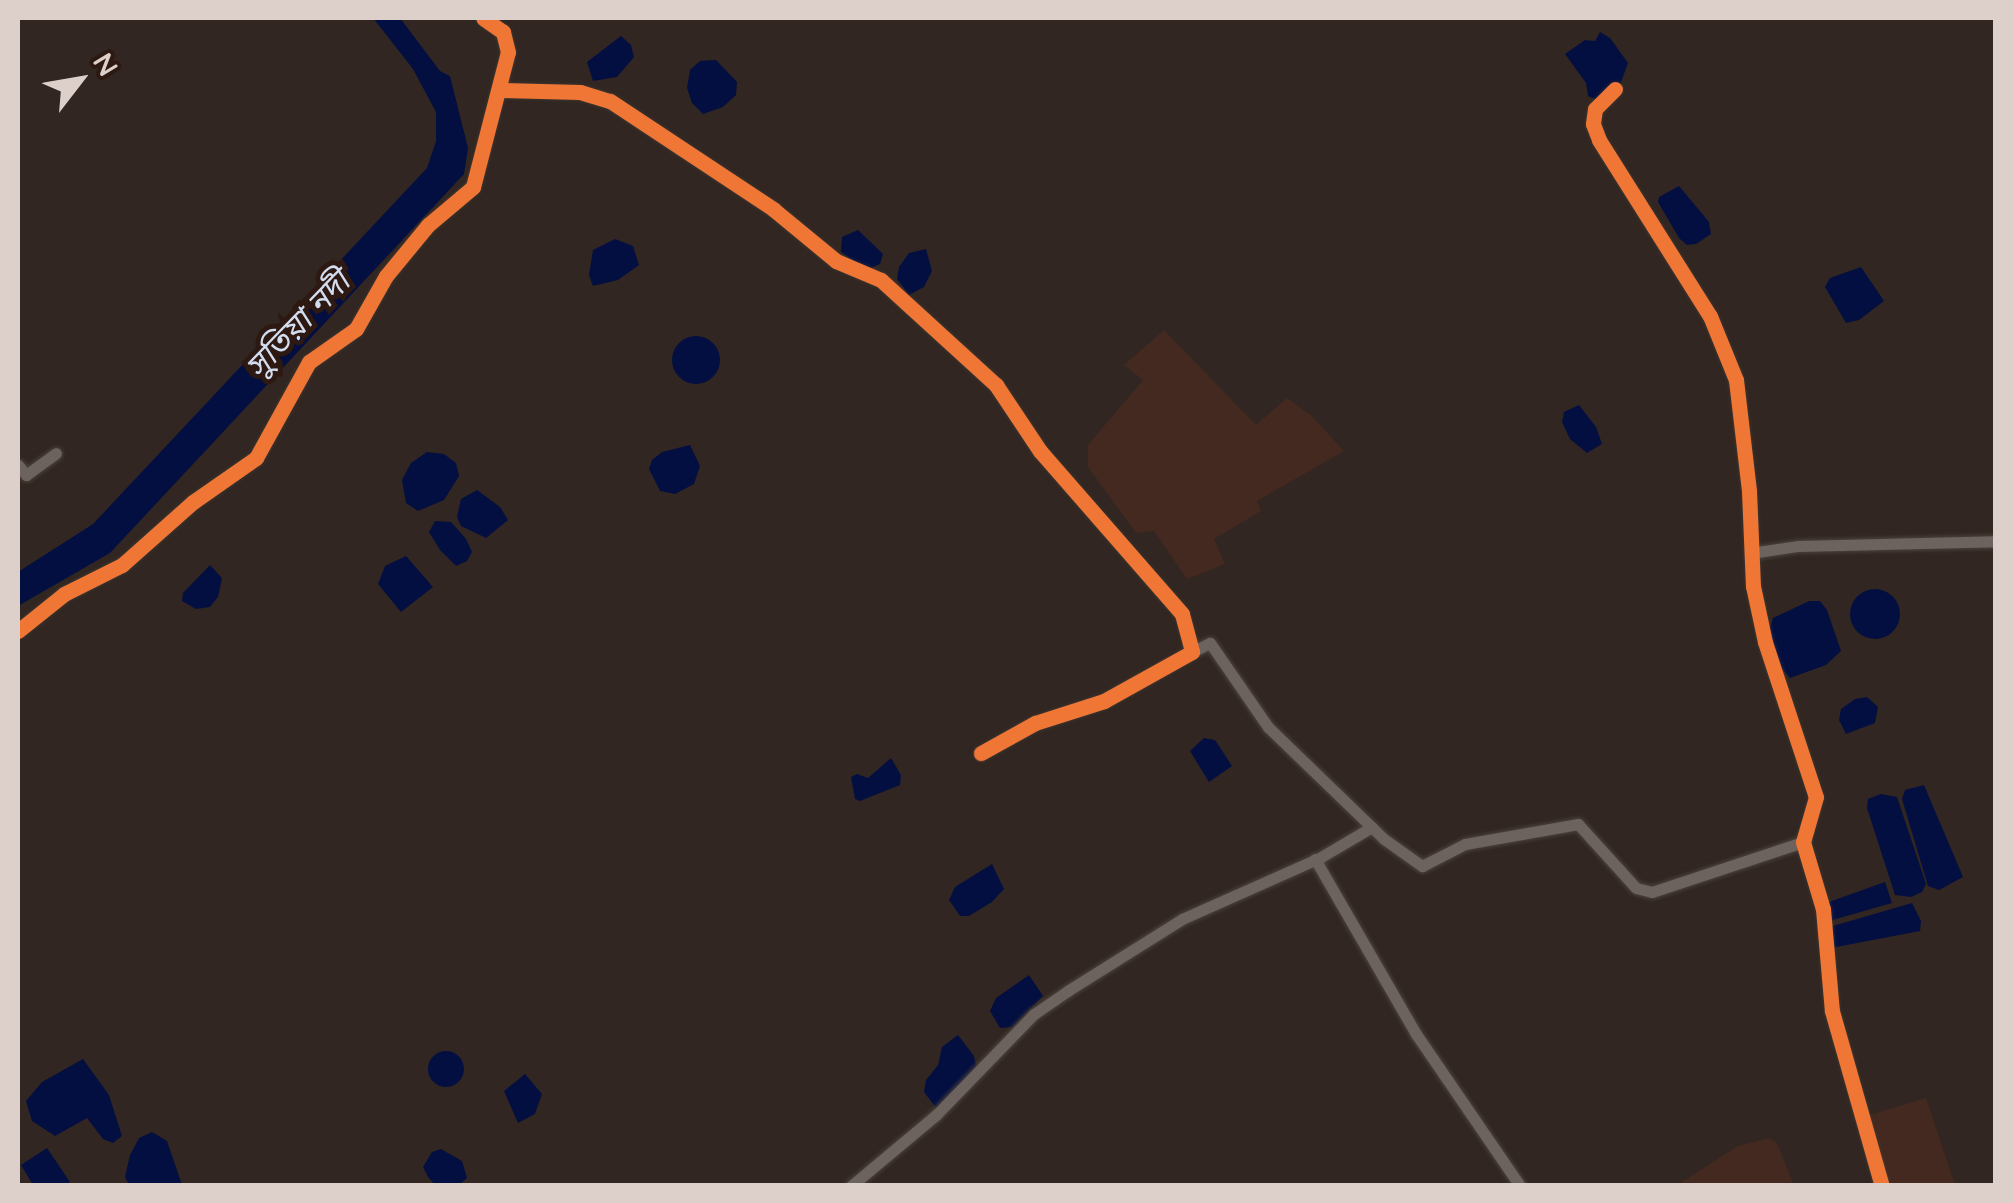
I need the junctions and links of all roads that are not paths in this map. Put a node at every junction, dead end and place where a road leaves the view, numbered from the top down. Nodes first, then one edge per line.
1 (483, 18) edge
2 (1616, 89) dead end
3 (502, 90) junction
4 (56, 453) dead end
5 (18, 465) edge
6 (1996, 541) edge
7 (1752, 553) junction
8 (18, 631) edge
9 (1192, 652) junction
10 (981, 753) dead end
11 (1372, 827) junction
12 (1803, 842) junction
13 (1316, 859) junction
14 (851, 1186) edge
15 (1520, 1186) edge
16 (1882, 1186) edge

1 - 3 street
2 - 7 street
3 - 8 street
3 - 9 street
4 - 5 street
6 - 7 street
7 - 12 street
9 - 10 street
9 - 11 street
11 - 12 street
11 - 13 street
12 - 16 street
13 - 14 street
13 - 15 street

